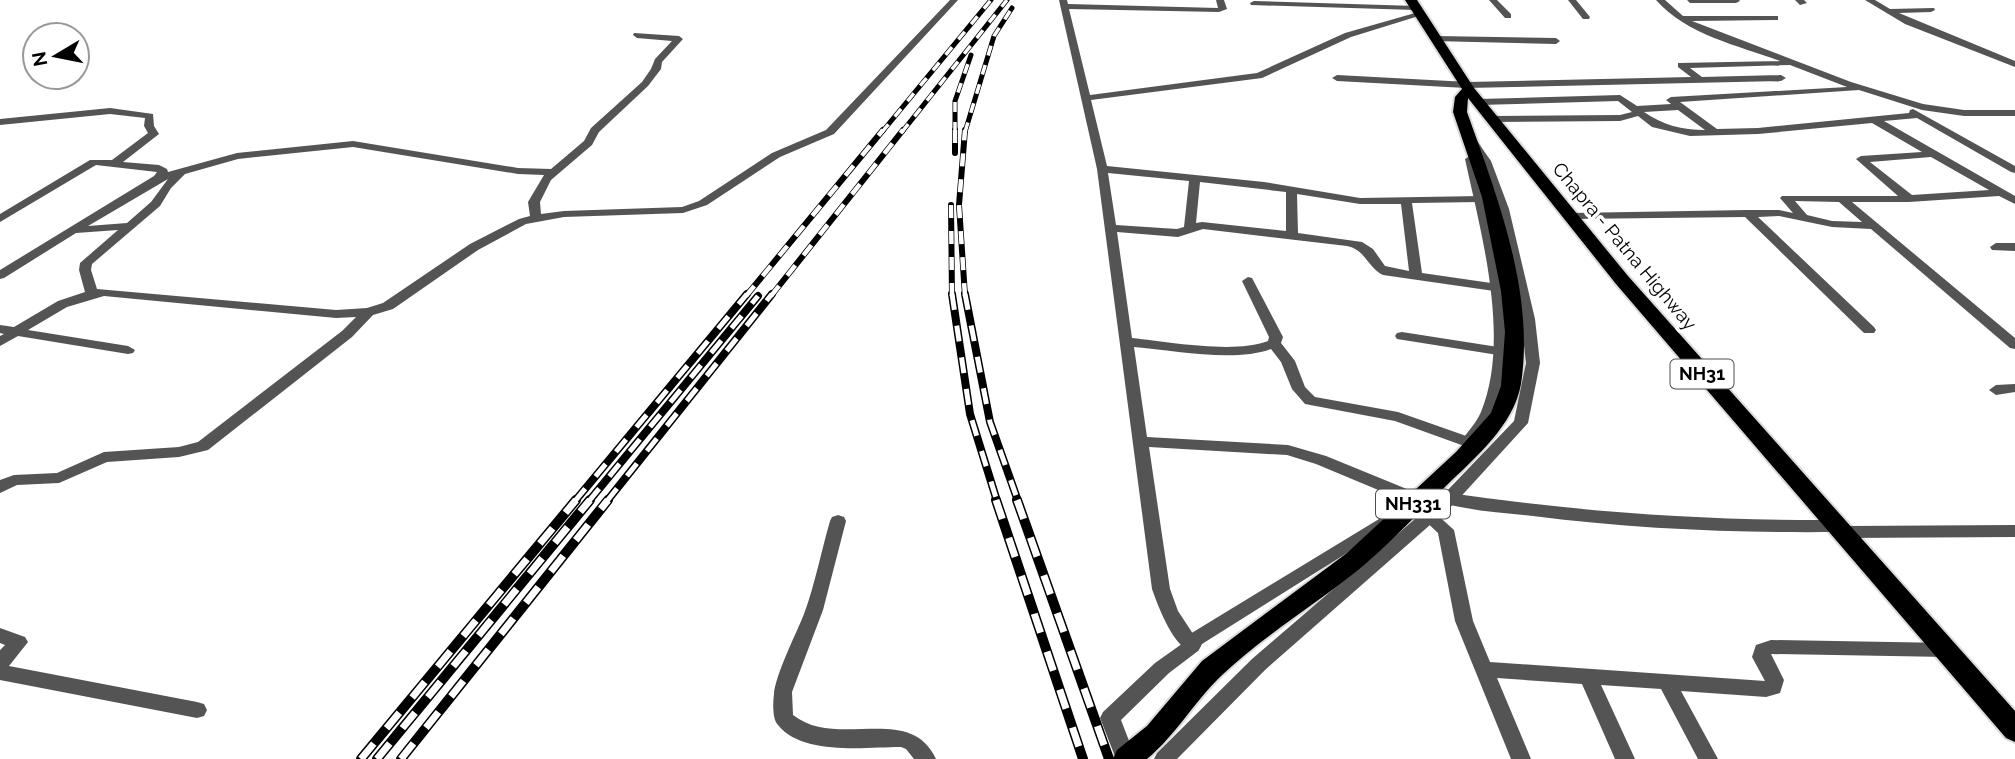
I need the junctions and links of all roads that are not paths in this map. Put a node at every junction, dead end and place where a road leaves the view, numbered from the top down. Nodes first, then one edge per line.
1 (954, 0) edge
2 (1220, 0) edge
3 (1493, 0) edge
4 (1572, 0) edge
5 (1660, 0) edge
6 (1869, 0) edge
7 (1690, 1) edge
8 (1064, 3) edge
9 (1254, 3) dead end
10 (1738, 3) edge
11 (1181, 5) edge
12 (1416, 7) edge
13 (1931, 10) dead end
14 (1888, 11) junction
15 (1508, 16) dead end
16 (1586, 17) dead end
17 (1775, 18) dead end
18 (1682, 19) junction
19 (637, 35) dead end
20 (1436, 40) junction
21 (1556, 41) dead end
22 (1791, 64) junction
23 (2015, 64) edge
24 (1337, 78) dead end
25 (1781, 78) dead end
26 (1701, 81) junction
27 (1861, 89) junction
28 (1470, 90) junction
29 (1086, 99) junction
30 (1892, 99) junction
31 (1681, 107) junction
32 (1638, 111) junction
33 (2015, 113) edge
34 (1919, 116) junction
35 (1492, 119) junction
36 (1874, 120) junction
37 (0, 122) edge
38 (1716, 133) junction
39 (1468, 137) junction
40 (1934, 154) junction
41 (116, 162) junction
42 (1102, 169) junction
43 (183, 170) junction
44 (2015, 170) edge
45 (554, 173) junction
46 (158, 178) junction
47 (1195, 179) junction
48 (1291, 190) junction
49 (2001, 193) junction
50 (1481, 199) junction
51 (1842, 199) junction
52 (1909, 199) junction
53 (2015, 201) edge
54 (1406, 202) junction
55 (1748, 213) junction
56 (1802, 215) junction
57 (1570, 216) junction
58 (536, 218) junction
59 (0, 219) edge
60 (131, 226) junction
61 (1872, 226) junction
62 (1111, 228) junction
63 (1189, 228) junction
64 (73, 230) junction
65 (1292, 235) junction
66 (1996, 247) dead end
67 (2015, 247) edge
68 (0, 275) edge
69 (1416, 276) junction
70 (1248, 281) dead end
71 (1494, 287) junction
72 (92, 293) junction
73 (368, 312) junction
74 (0, 328) edge
75 (1868, 330) dead end
76 (16, 331) junction
77 (1402, 336) dead end
78 (0, 342) edge
79 (1128, 342) junction
80 (1275, 343) junction
81 (2015, 345) edge
82 (128, 350) dead end
83 (1498, 351) junction
84 (2015, 388) edge
85 (1996, 390) dead end
86 (1142, 442) junction
87 (1467, 442) junction
88 (0, 487) edge
89 (1413, 498) junction
90 (1449, 499) junction
91 (1427, 515) junction
92 (838, 521) dead end
93 (1842, 529) junction
94 (2015, 531) edge
95 (0, 635) edge
96 (1192, 646) junction
97 (1948, 650) junction
98 (0, 663) edge
99 (1483, 669) junction
100 (0, 673) edge
101 (1588, 677) junction
102 (1667, 683) junction
103 (197, 710) dead end
104 (2015, 730) edge
105 (926, 759) edge
106 (1127, 759) edge
107 (1164, 759) edge
108 (1521, 759) edge
109 (1625, 759) edge
110 (1707, 759) edge

1 - 58 street
2 - 11 street
3 - 15 street
4 - 16 street
5 - 18 street
6 - 14 street
7 - 10 street
8 - 11 street
8 - 29 street
9 - 12 street
12 - 20 highway, Chapra - Patna Highway / NH31
12 - 29 street
13 - 14 street
14 - 23 street
17 - 18 street
18 - 22 street
19 - 45 street
20 - 21 street
20 - 28 highway, Chapra - Patna Highway / NH31
22 - 26 street
22 - 27 street
24 - 28 street
25 - 26 street
26 - 28 street
27 - 30 street
27 - 31 street
28 - 32 street
28 - 35 highway, Chapra - Patna Highway / NH31
28 - 39 highway, NH331
29 - 42 street
30 - 33 street
30 - 34 street
31 - 32 street
31 - 38 street
32 - 35 street
32 - 38 street
34 - 36 street
34 - 44 street
35 - 57 highway, Chapra - Patna Highway / NH31
36 - 38 street
36 - 40 street
37 - 41 street
39 - 50 street
39 - 90 street
39 - 106 highway, NH331
40 - 49 street
40 - 52 street
41 - 46 street
41 - 59 street
42 - 47 street
42 - 62 street
43 - 45 street
43 - 46 street
43 - 60 street
45 - 58 street
46 - 64 street
47 - 48 street
47 - 63 street
48 - 54 street
48 - 65 street
49 - 52 street
49 - 53 street
50 - 54 street
50 - 71 street
51 - 52 street
51 - 56 street
51 - 61 street
54 - 69 street
55 - 56 street
55 - 57 street
55 - 75 street
56 - 61 street
57 - 93 highway, Chapra - Patna Highway / NH31
58 - 73 street
60 - 64 street
60 - 72 street
61 - 81 street
62 - 63 street
62 - 79 street
63 - 65 street
64 - 68 street
65 - 69 street
66 - 67 street
69 - 71 street
70 - 80 street
71 - 83 street
72 - 73 street
72 - 76 street
73 - 88 street
74 - 76 street
76 - 78 street
76 - 82 street
77 - 83 street
79 - 80 street
79 - 86 street
80 - 87 street
83 - 87 street
84 - 85 street
86 - 89 street
86 - 96 street
87 - 89 street
89 - 96 street
90 - 91 street
90 - 93 street
91 - 99 street
91 - 107 street
92 - 105 street
93 - 94 street
93 - 97 highway, Chapra - Patna Highway / NH31
95 - 98 street
96 - 106 street
97 - 102 street
97 - 104 highway, Chapra - Patna Highway / NH31
99 - 101 street
99 - 108 street
100 - 103 street
101 - 102 street
101 - 109 street
102 - 110 street

